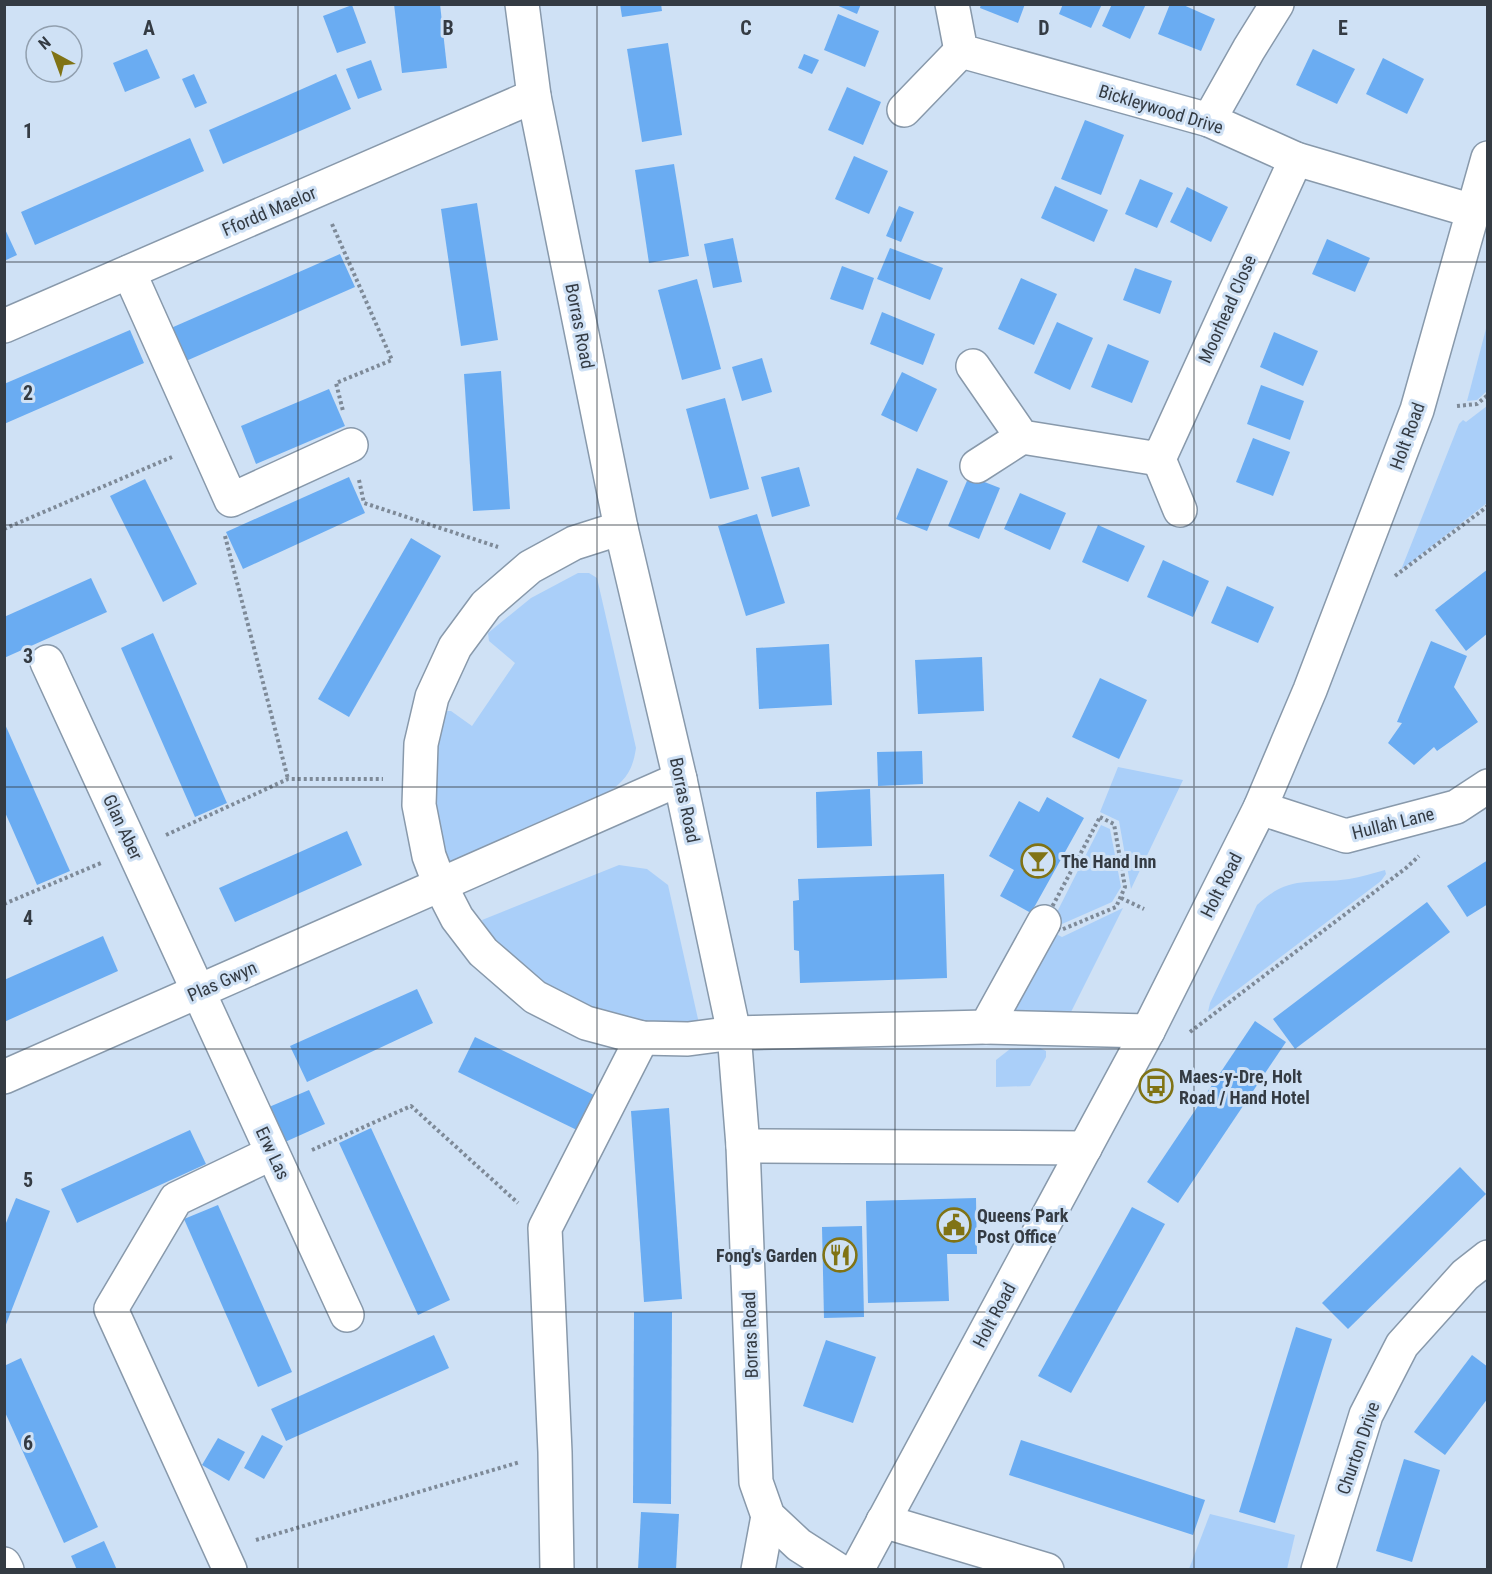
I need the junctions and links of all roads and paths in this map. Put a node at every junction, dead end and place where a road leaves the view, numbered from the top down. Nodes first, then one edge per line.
1 (522, 4) edge
2 (952, 4) edge
3 (1277, 4) edge
4 (961, 51) junction
5 (534, 96) junction
6 (904, 110) dead end
7 (1209, 120) junction
8 (1488, 158) edge
9 (1296, 159) junction
10 (318, 190) junction
11 (1473, 211) junction
12 (129, 272) junction
13 (4, 326) edge
14 (973, 366) dead end
15 (1022, 437) junction
16 (205, 442) junction
17 (351, 445) junction
18 (1159, 459) junction
19 (977, 466) dead end
20 (231, 500) junction
21 (1488, 506) edge
22 (1180, 510) dead end
23 (621, 528) junction
24 (4, 529) edge
25 (541, 561) junction
26 (1350, 587) junction
27 (47, 662) dead end
28 (420, 778) junction
29 (288, 779) junction
30 (680, 779) junction
31 (1488, 786) edge
32 (1260, 808) junction
33 (133, 850) junction
34 (1422, 853) dead end
35 (440, 885) junction
36 (1120, 898) junction
37 (4, 904) edge
38 (1144, 909) dead end
39 (1044, 922) junction
40 (199, 992) junction
41 (986, 1027) junction
42 (1148, 1031) junction
43 (734, 1033) junction
44 (642, 1038) junction
45 (4, 1077) edge
46 (743, 1146) junction
47 (1085, 1148) junction
48 (275, 1159) junction
49 (545, 1228) junction
50 (1488, 1257) edge
51 (347, 1315) dead end
52 (555, 1452) junction
53 (768, 1516) junction
54 (883, 1521) junction
55 (225, 1560) edge
56 (981, 1560) edge
57 (4, 1564) edge
58 (7, 1569) edge
59 (557, 1569) edge
60 (758, 1569) edge
61 (838, 1569) edge
62 (857, 1569) edge
63 (1047, 1569) edge
64 (1318, 1569) edge

1 - 5 street, Borras Road
2 - 4 street
3 - 7 street
4 - 6 street
4 - 7 street, Bickleywood Drive
5 - 10 street, Ffordd Maelor
5 - 23 street, Borras Road
7 - 9 street, Bickleywood Drive
8 - 11 street, Holt Road
9 - 11 street, Bickleywood Drive
9 - 18 street, Moorhead Close
10 - 12 street, Ffordd Maelor
10 - 17 path
11 - 26 street, Holt Road
12 - 13 street, Ffordd Maelor
12 - 16 street
14 - 15 street
15 - 18 street
15 - 19 street
16 - 20 street
16 - 24 path
17 - 20 street
17 - 25 path
18 - 22 street
20 - 29 path
21 - 26 path
23 - 25 street
23 - 30 street, Borras Road
25 - 28 street
26 - 32 street, Holt Road
27 - 33 street, Glan Aber
28 - 29 path
28 - 35 street
29 - 33 path
30 - 35 street, Plas Gwyn
30 - 43 street, Borras Road
31 - 32 street, Hullah Lane
32 - 42 street, Holt Road
33 - 37 path
33 - 40 street, Glan Aber
34 - 42 path
35 - 40 street, Plas Gwyn
35 - 44 street
36 - 38 path
36 - 39 path
36 - 39 path
39 - 41 street
40 - 45 street, Plas Gwyn
40 - 48 street, Erw Las
41 - 42 street
41 - 43 street
42 - 47 street, Holt Road
43 - 44 street
43 - 46 street, Borras Road
44 - 49 street
46 - 47 street
46 - 53 street, Borras Road
47 - 54 street, Holt Road
48 - 49 path
48 - 51 street, Erw Las
48 - 55 street
49 - 52 street
50 - 64 street, Churton Drive
52 - 55 path
52 - 59 street
53 - 60 street
53 - 61 street, Borras Road
54 - 56 street
54 - 62 street, Holt Road
56 - 63 street
57 - 58 street

